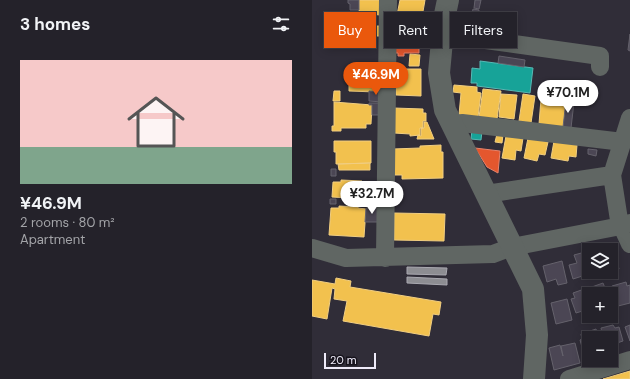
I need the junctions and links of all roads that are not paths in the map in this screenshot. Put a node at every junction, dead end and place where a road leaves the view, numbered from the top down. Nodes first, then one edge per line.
1 (388, 0) edge
2 (448, 0) edge
3 (442, 34) joint
4 (441, 48) edge
5 (600, 67) dead end
6 (630, 118) edge
7 (454, 128) junction
8 (624, 149) edge
9 (612, 175) junction
10 (486, 194) junction
11 (626, 225) edge
12 (630, 244) edge
13 (512, 247) junction
14 (312, 248) edge
15 (385, 258) junction
16 (630, 360) edge
17 (534, 379) edge
18 (568, 379) edge

1 - 15 street
2 - 3 street
3 - 5 street
4 - 7 street
6 - 8 street
7 - 8 street
7 - 10 street
8 - 9 street
9 - 10 street
9 - 11 street
10 - 13 street
11 - 12 street
11 - 13 street
13 - 15 street
13 - 17 street
14 - 15 street
16 - 18 street

